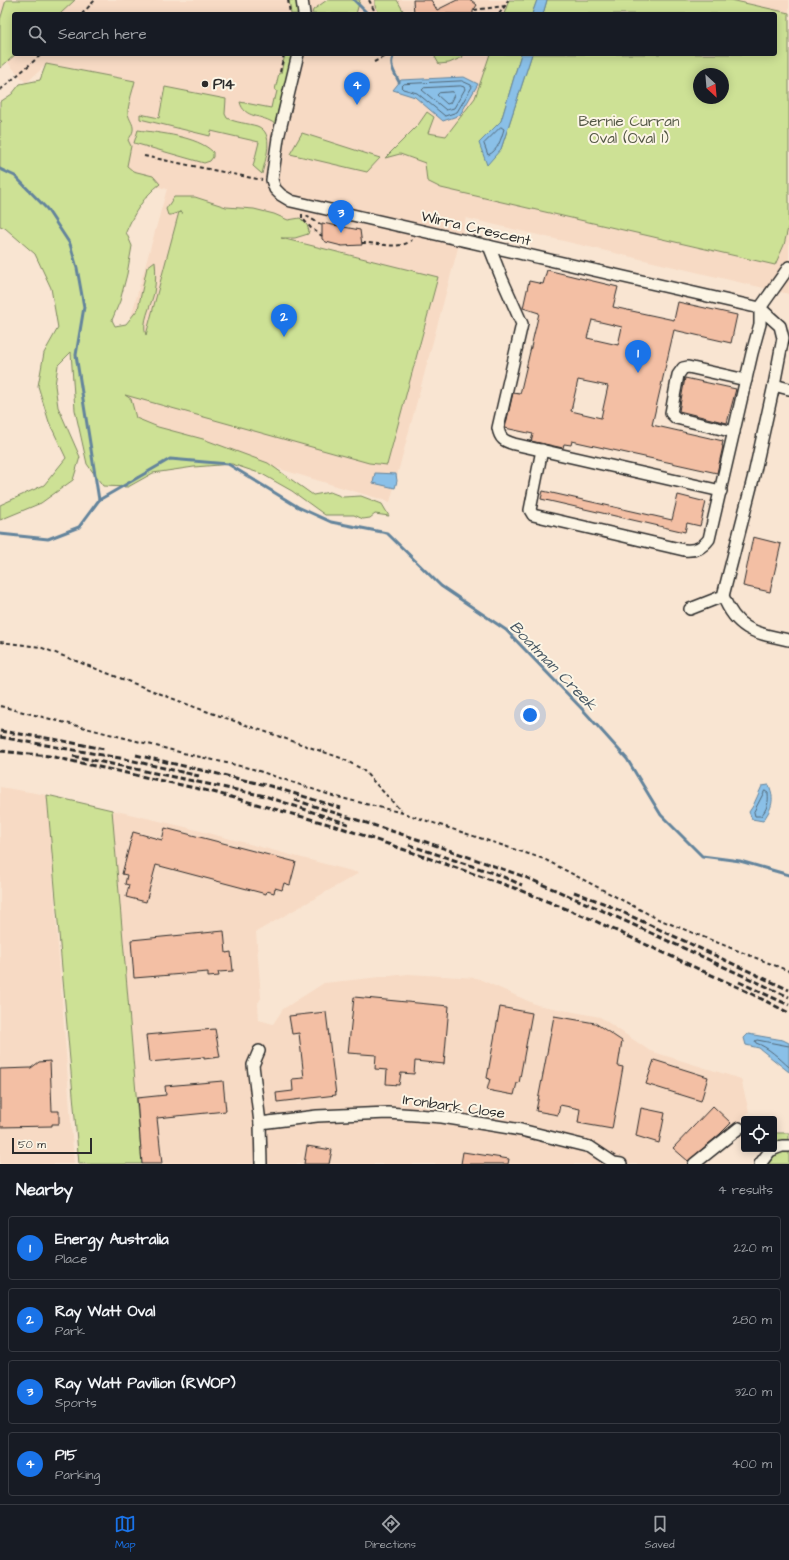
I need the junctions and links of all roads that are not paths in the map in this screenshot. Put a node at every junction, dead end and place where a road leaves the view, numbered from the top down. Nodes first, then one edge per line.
1 (302, 0) edge
2 (304, 12) edge
3 (298, 56) edge
4 (489, 246) junction
5 (789, 267) edge
6 (760, 308) junction
7 (746, 380) junction
8 (774, 385) junction
9 (789, 389) edge
10 (734, 432) junction
11 (542, 450) junction
12 (721, 491) junction
13 (723, 596) junction
14 (690, 609) dead end
15 (789, 640) edge
16 (259, 1050) dead end
17 (260, 1123) junction
18 (739, 1128) dead end
19 (789, 1146) edge
20 (777, 1148) edge
21 (769, 1152) edge
22 (261, 1164) edge
23 (617, 1164) edge
24 (694, 1164) edge
25 (760, 1164) edge

1 - 2 street
3 - 4 street, Wirra Crescent
4 - 6 street, Wirra Crescent
4 - 11 street
5 - 6 street
6 - 7 street
6 - 8 street
7 - 10 street
7 - 10 street
8 - 9 street
8 - 13 street
10 - 12 street
11 - 12 street
11 - 12 street
13 - 14 street
13 - 15 street
16 - 17 street
17 - 22 street
17 - 23 street, Ironbark Close
18 - 24 street
19 - 20 street
21 - 25 street

